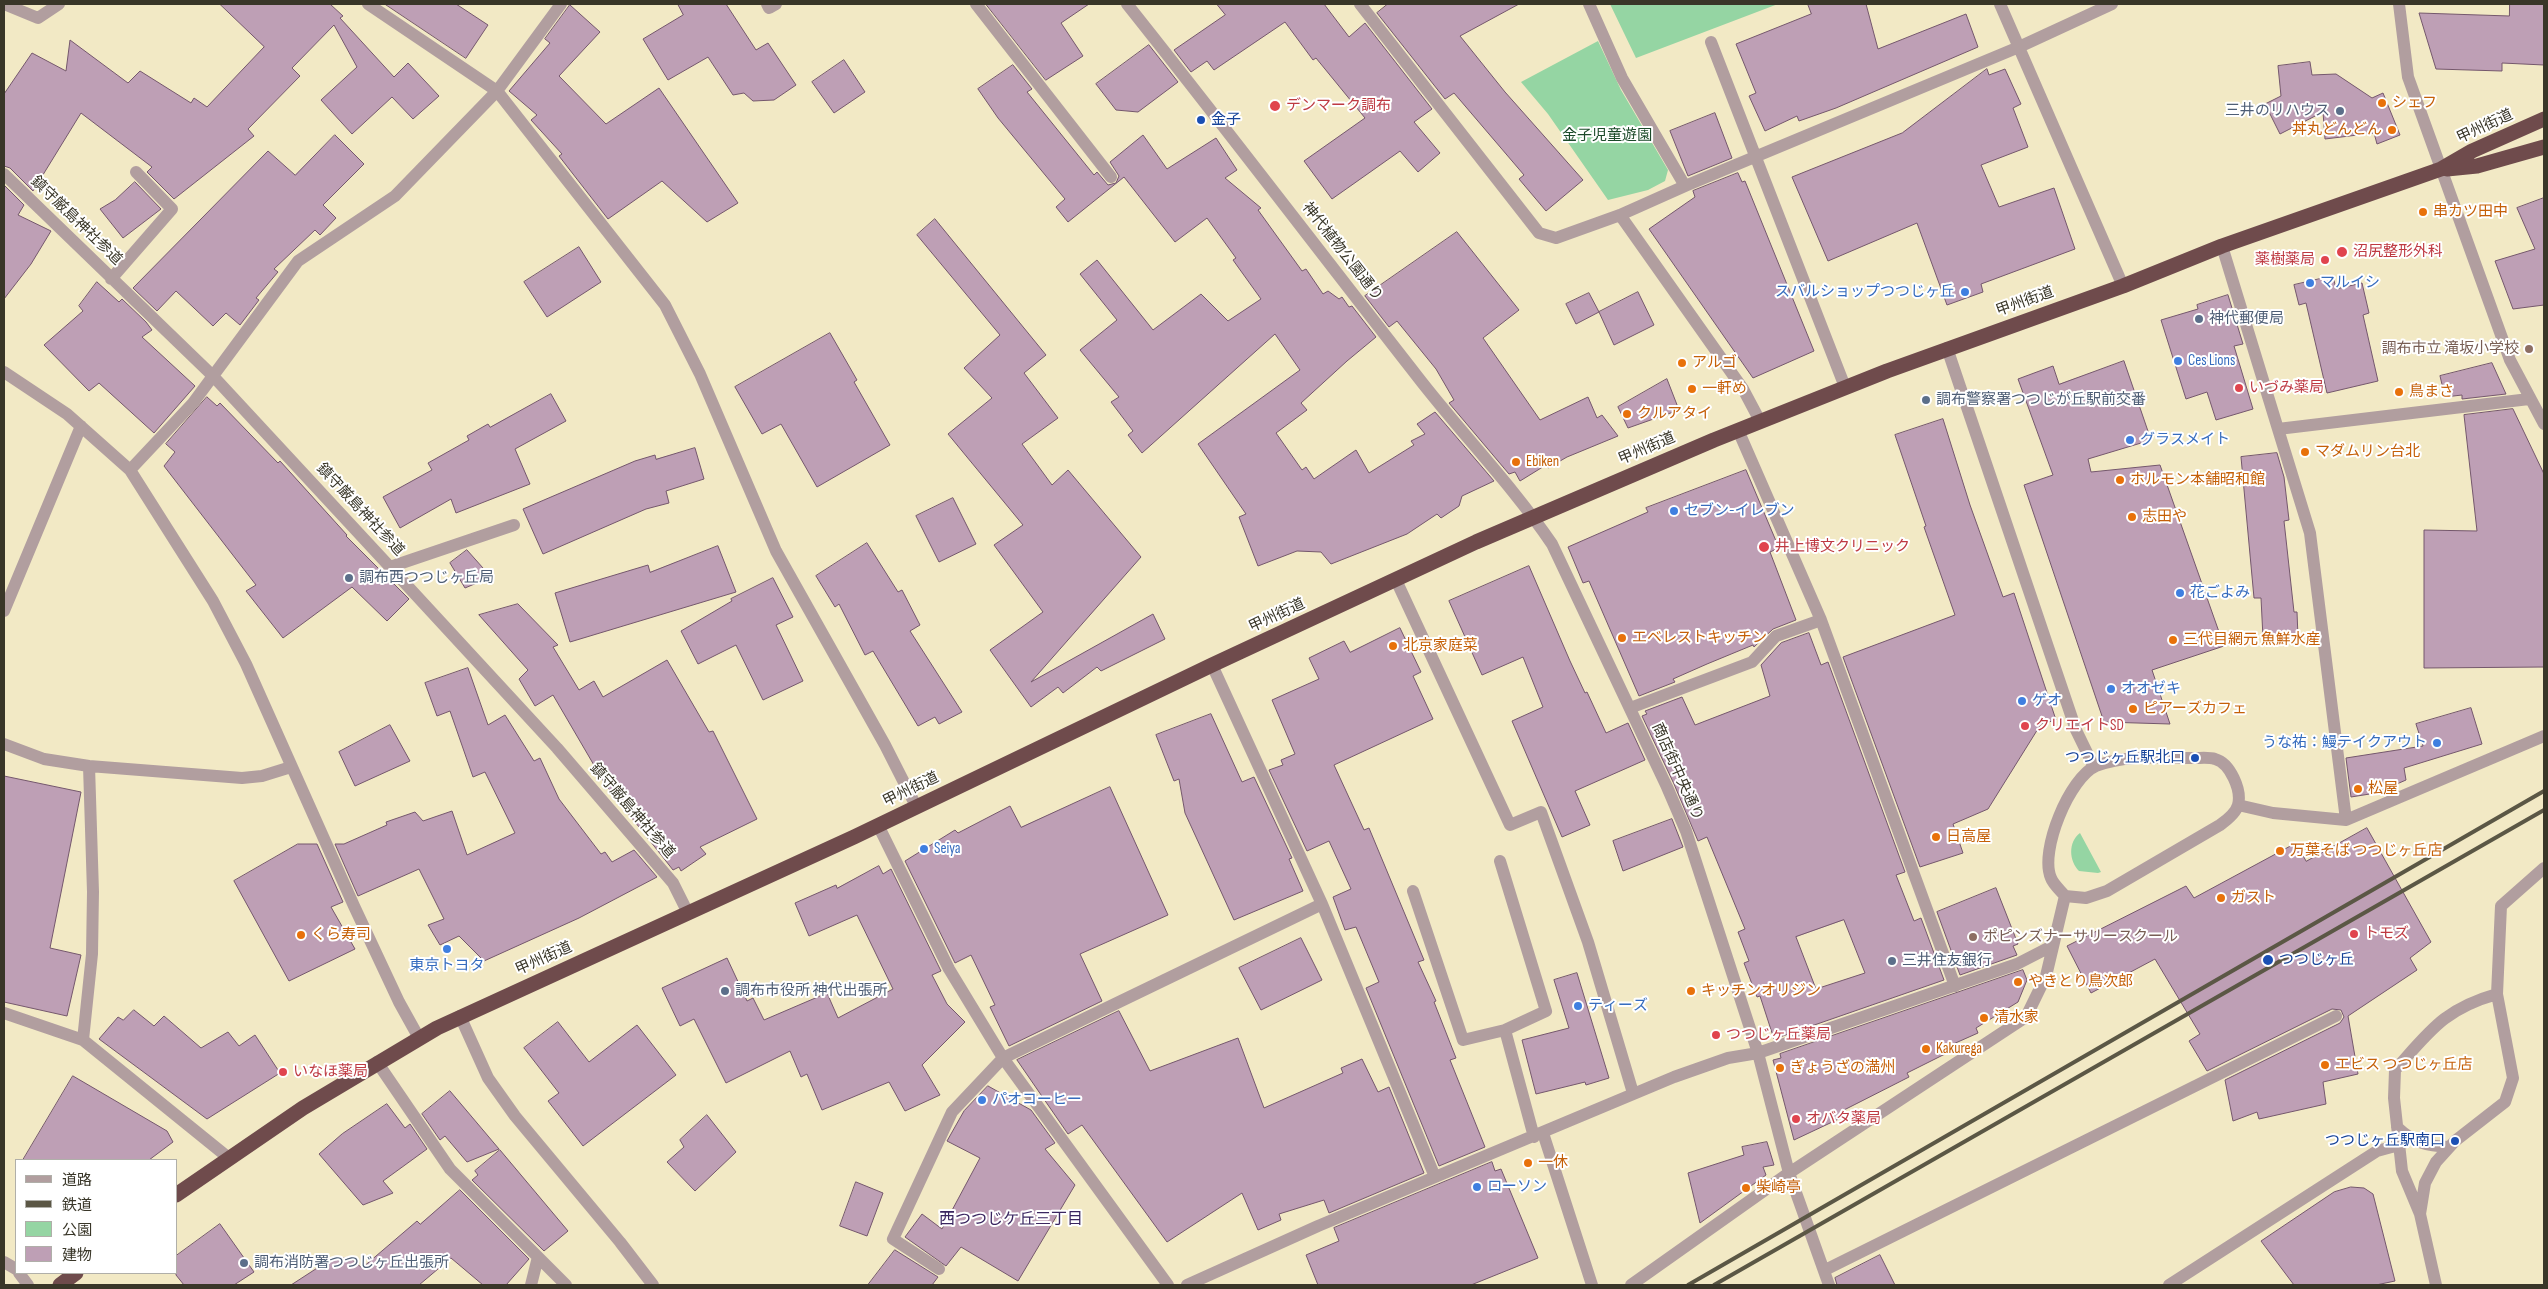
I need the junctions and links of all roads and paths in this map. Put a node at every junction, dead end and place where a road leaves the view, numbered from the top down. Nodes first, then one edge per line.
1 (4, 4) edge
2 (59, 4) edge
3 (368, 4) edge
4 (561, 4) edge
5 (767, 4) edge
6 (776, 4) edge
7 (976, 4) edge
8 (1126, 4) edge
9 (1360, 4) edge
10 (1590, 4) edge
11 (2000, 4) edge
12 (2112, 4) edge
13 (2399, 4) edge
14 (1711, 42) dead end
15 (2019, 47) junction
16 (497, 91) junction
17 (2544, 119) edge
18 (2544, 147) edge
19 (1757, 156) junction
20 (2441, 169) junction
21 (136, 172) dead end
22 (4, 174) edge
23 (1111, 177) dead end
24 (1685, 186) junction
25 (1620, 215) junction
26 (2222, 246) junction
27 (111, 279) junction
28 (2123, 286) junction
29 (1947, 348) junction
30 (4, 372) edge
31 (213, 376) junction
32 (1845, 387) junction
33 (2529, 399) junction
34 (1760, 421) junction
35 (2544, 424) edge
36 (82, 426) junction
37 (2278, 429) junction
38 (1738, 430) junction
39 (130, 470) junction
40 (1534, 517) junction
41 (514, 525) dead end
42 (390, 566) junction
43 (1396, 580) junction
44 (4, 611) edge
45 (1821, 620) junction
46 (1212, 665) junction
47 (1630, 708) junction
48 (2544, 736) edge
49 (4, 744) edge
50 (89, 766) junction
51 (291, 766) junction
52 (2094, 767) junction
53 (2238, 805) junction
54 (916, 806) junction
55 (2346, 820) junction
56 (878, 825) junction
57 (1500, 862) dead end
58 (2544, 868) edge
59 (1413, 891) dead end
60 (2065, 896) junction
61 (1322, 904) junction
62 (688, 913) junction
63 (2052, 946) junction
64 (1955, 986) junction
65 (2498, 994) junction
66 (4, 1013) edge
67 (460, 1016) junction
68 (2336, 1016) dead end
69 (1505, 1030) junction
70 (419, 1038) junction
71 (83, 1040) junction
72 (1758, 1053) junction
73 (1003, 1058) junction
74 (377, 1062) junction
75 (1633, 1093) junction
76 (2397, 1127) junction
77 (1538, 1135) junction
78 (2399, 1145) junction
79 (2449, 1147) junction
80 (230, 1159) junction
81 (1789, 1173) junction
82 (1435, 1177) junction
83 (178, 1194) edge
84 (2420, 1214) junction
85 (538, 1257) junction
86 (4, 1262) edge
87 (15, 1268) edge
88 (939, 1269) dead end
89 (1825, 1270) junction
90 (20, 1274) edge
91 (75, 1274) edge
92 (28, 1285) edge
93 (60, 1285) edge
94 (530, 1285) edge
95 (566, 1285) edge
96 (653, 1285) edge
97 (1168, 1285) edge
98 (1187, 1285) edge
99 (1592, 1285) edge
100 (1631, 1285) edge
101 (1829, 1285) edge
102 (2169, 1285) edge
103 (2436, 1285) edge

1 - 2 street
3 - 16 street
4 - 16 street
5 - 6 street
7 - 23 street
8 - 40 street, 神代植物公園通り
9 - 25 street
10 - 24 street
11 - 15 street
12 - 15 street
13 - 20 street
14 - 19 street
15 - 19 street
15 - 28 street
16 - 31 street
16 - 54 street
17 - 20 highway, 甲州街道
18 - 20 highway, 甲州街道
19 - 24 street
19 - 32 street
20 - 26 highway, 甲州街道
20 - 33 street
21 - 27 street
22 - 27 street, 鎮守厳島神社参道
24 - 25 street
25 - 34 street
26 - 28 highway, 甲州街道
26 - 37 street
27 - 31 street, 鎮守厳島神社参道
28 - 29 highway, 甲州街道
29 - 32 highway, 甲州街道
29 - 52 street
30 - 36 street
31 - 39 street
31 - 42 street, 鎮守厳島神社参道
32 - 34 highway, 甲州街道
33 - 35 street
33 - 37 street
34 - 38 highway, 甲州街道
36 - 39 street
36 - 44 street
37 - 55 street
38 - 40 highway, 甲州街道
38 - 45 street
39 - 51 street
40 - 43 highway, 甲州街道
40 - 47 street, 商店街中央通り
41 - 42 street
42 - 62 street, 鎮守厳島神社参道
43 - 46 highway, 甲州街道
43 - 75 street
45 - 47 street
45 - 64 street
46 - 54 highway, 甲州街道
46 - 61 street
47 - 72 street, 商店街中央通り
48 - 55 street
49 - 50 street
50 - 51 street
50 - 71 street
51 - 70 street
52 - 53 street
52 - 60 street
53 - 55 street
53 - 60 street
54 - 56 highway, 甲州街道
56 - 62 highway, 甲州街道
56 - 73 street
57 - 69 street
58 - 65 street
59 - 69 street
60 - 63 street
61 - 73 street
61 - 82 street
62 - 67 highway, 甲州街道
63 - 64 street
63 - 81 street
64 - 72 street
65 - 76 street
65 - 79 street
66 - 71 street
67 - 70 highway, 甲州街道
67 - 96 street
68 - 89 street
69 - 77 street
70 - 74 highway, 甲州街道
71 - 80 street
72 - 75 street
72 - 81 street, 商店街中央通り
73 - 88 street
73 - 97 street
74 - 80 highway, 甲州街道
74 - 85 street
75 - 77 street
76 - 78 street
76 - 79 street
77 - 82 street
77 - 99 street
78 - 84 street
78 - 102 street
79 - 84 street
80 - 83 highway, 甲州街道
81 - 89 street, 商店街中央通り
81 - 100 street
82 - 98 street
84 - 103 street
85 - 94 street
85 - 95 street
86 - 87 street
89 - 101 street, 商店街中央通り
90 - 92 street
91 - 93 highway

